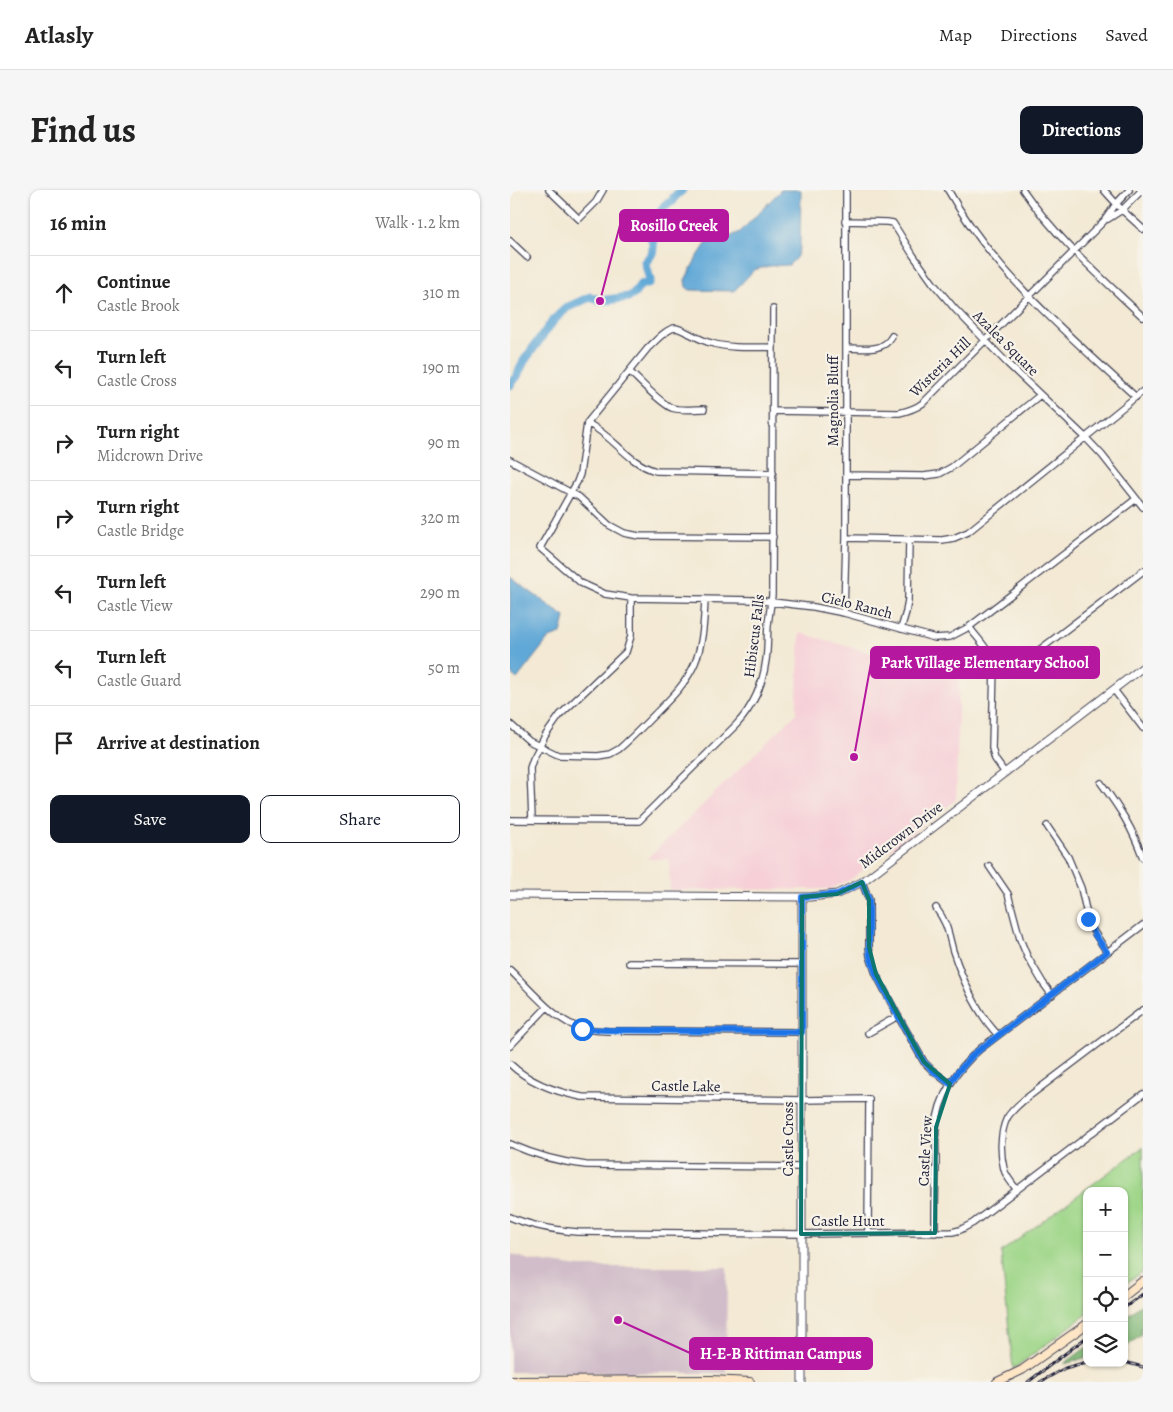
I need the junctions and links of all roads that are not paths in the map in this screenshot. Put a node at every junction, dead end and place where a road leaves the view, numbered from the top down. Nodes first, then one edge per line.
1 (549, 190) edge
2 (603, 190) edge
3 (846, 190) edge
4 (948, 190) edge
5 (1023, 190) edge
6 (1104, 190) edge
7 (1130, 190) edge
8 (1142, 190) edge
9 (1116, 204) junction
10 (1122, 210) junction
11 (846, 221) junction
12 (1104, 221) junction
13 (1143, 229) edge
14 (510, 241) edge
15 (1074, 252) junction
16 (527, 257) dead end
17 (1030, 297) junction
18 (773, 309) dead end
19 (1143, 317) edge
20 (892, 336) dead end
21 (985, 341) junction
22 (773, 347) junction
23 (846, 348) junction
24 (630, 372) junction
25 (1143, 391) edge
26 (1040, 395) junction
27 (1136, 397) junction
28 (704, 409) dead end
29 (774, 411) junction
30 (846, 412) junction
31 (587, 423) junction
32 (1086, 438) junction
33 (510, 460) edge
34 (773, 473) junction
35 (846, 475) junction
36 (572, 492) junction
37 (1136, 498) junction
38 (1143, 507) edge
39 (773, 537) junction
40 (846, 538) junction
41 (909, 539) junction
42 (1143, 571) edge
43 (631, 598) junction
44 (705, 599) junction
45 (772, 602) junction
46 (844, 613) junction
47 (968, 627) junction
48 (901, 629) junction
49 (1143, 667) edge
50 (993, 673) junction
51 (1114, 690) junction
52 (510, 724) edge
53 (1143, 728) edge
54 (540, 746) junction
55 (1005, 773) junction
56 (1101, 783) dead end
57 (532, 819) junction
58 (510, 820) edge
59 (1047, 826) dead end
60 (1143, 858) edge
61 (990, 866) dead end
62 (862, 882) junction
63 (510, 895) edge
64 (802, 897) junction
65 (936, 908) dead end
66 (1143, 925) edge
67 (1107, 952) junction
68 (629, 963) dead end
69 (802, 964) junction
70 (510, 970) edge
71 (1052, 995) junction
72 (547, 1007) junction
73 (1143, 1010) edge
74 (898, 1016) junction
75 (802, 1032) junction
76 (868, 1033) dead end
77 (998, 1035) junction
78 (510, 1046) edge
79 (510, 1064) edge
80 (950, 1084) junction
81 (1143, 1094) edge
82 (802, 1100) junction
83 (510, 1144) edge
84 (802, 1167) junction
85 (1017, 1190) junction
86 (510, 1217) edge
87 (868, 1233) junction
88 (935, 1233) junction
89 (801, 1234) junction
90 (1143, 1281) edge
91 (1128, 1293) edge
92 (1083, 1327) edge
93 (510, 1381) edge
94 (750, 1382) edge
95 (802, 1382) edge
96 (997, 1382) edge

1 - 2 street
3 - 11 street, Magnolia Bluff
4 - 17 street
5 - 15 street
6 - 9 street
7 - 9 street, Wisteria Hill
8 - 10 street, Wisteria Hill
9 - 10 street
9 - 12 street, Wisteria Hill
10 - 12 street, Wisteria Hill
10 - 13 street
11 - 21 street, Azalea Square
11 - 23 street, Magnolia Bluff
12 - 15 street, Wisteria Hill
14 - 16 street
15 - 17 street, Wisteria Hill
15 - 19 street
17 - 21 street, Wisteria Hill
17 - 27 street
18 - 22 street, Hibiscus Falls
20 - 23 street
21 - 26 street, Azalea Square
21 - 30 street, Wisteria Hill
22 - 24 street
22 - 29 street, Hibiscus Falls
23 - 30 street, Magnolia Bluff
24 - 28 street
24 - 31 street
25 - 27 street
26 - 32 street, Azalea Square
26 - 35 street
27 - 32 street
29 - 30 street, Wisteria Hill
29 - 34 street, Hibiscus Falls
30 - 35 street, Magnolia Bluff
31 - 34 street
31 - 36 street
32 - 37 street, Azalea Square
32 - 41 street
33 - 36 street
34 - 39 street, Hibiscus Falls
35 - 40 street, Magnolia Bluff
36 - 39 street
36 - 43 street, Cielo Ranch
37 - 38 street, Azalea Square
37 - 47 street, Cielo Ranch
39 - 45 street, Hibiscus Falls
40 - 41 street
40 - 46 street, Magnolia Bluff
41 - 48 street
42 - 50 street
43 - 44 street, Cielo Ranch
43 - 54 street
44 - 45 street, Cielo Ranch
44 - 54 street
45 - 46 street, Cielo Ranch
45 - 57 street, Hibiscus Falls
46 - 48 street, Cielo Ranch
47 - 48 street, Cielo Ranch
47 - 50 street
49 - 51 street, Midcrown Drive
50 - 55 street
51 - 53 street
51 - 55 street, Midcrown Drive
52 - 54 street
54 - 57 street
55 - 62 street, Midcrown Drive
56 - 60 street
57 - 58 street, Hibiscus Falls
59 - 67 street
61 - 71 street
62 - 64 street, Midcrown Drive
62 - 74 street
63 - 64 street, Midcrown Drive
64 - 69 street, Castle Cross
65 - 77 street
66 - 67 street, Castle View
67 - 71 street, Castle View
68 - 69 street
69 - 75 street, Castle Cross
70 - 72 street
71 - 77 street, Castle View
72 - 75 street
72 - 78 street
73 - 85 street
74 - 76 street
74 - 80 street
75 - 82 street, Castle Cross
77 - 80 street, Castle View
79 - 82 street, Castle Lake
80 - 88 street, Castle View
81 - 85 street, Castle Hunt
82 - 84 street, Castle Cross
82 - 87 street, Castle Lake
83 - 84 street
84 - 89 street, Castle Cross
85 - 88 street, Castle Hunt
86 - 89 street, Castle Hunt
87 - 88 street, Castle Hunt
87 - 89 street, Castle Hunt
89 - 95 street, Castle Cross
90 - 91 main road
92 - 96 main road
93 - 94 main road

